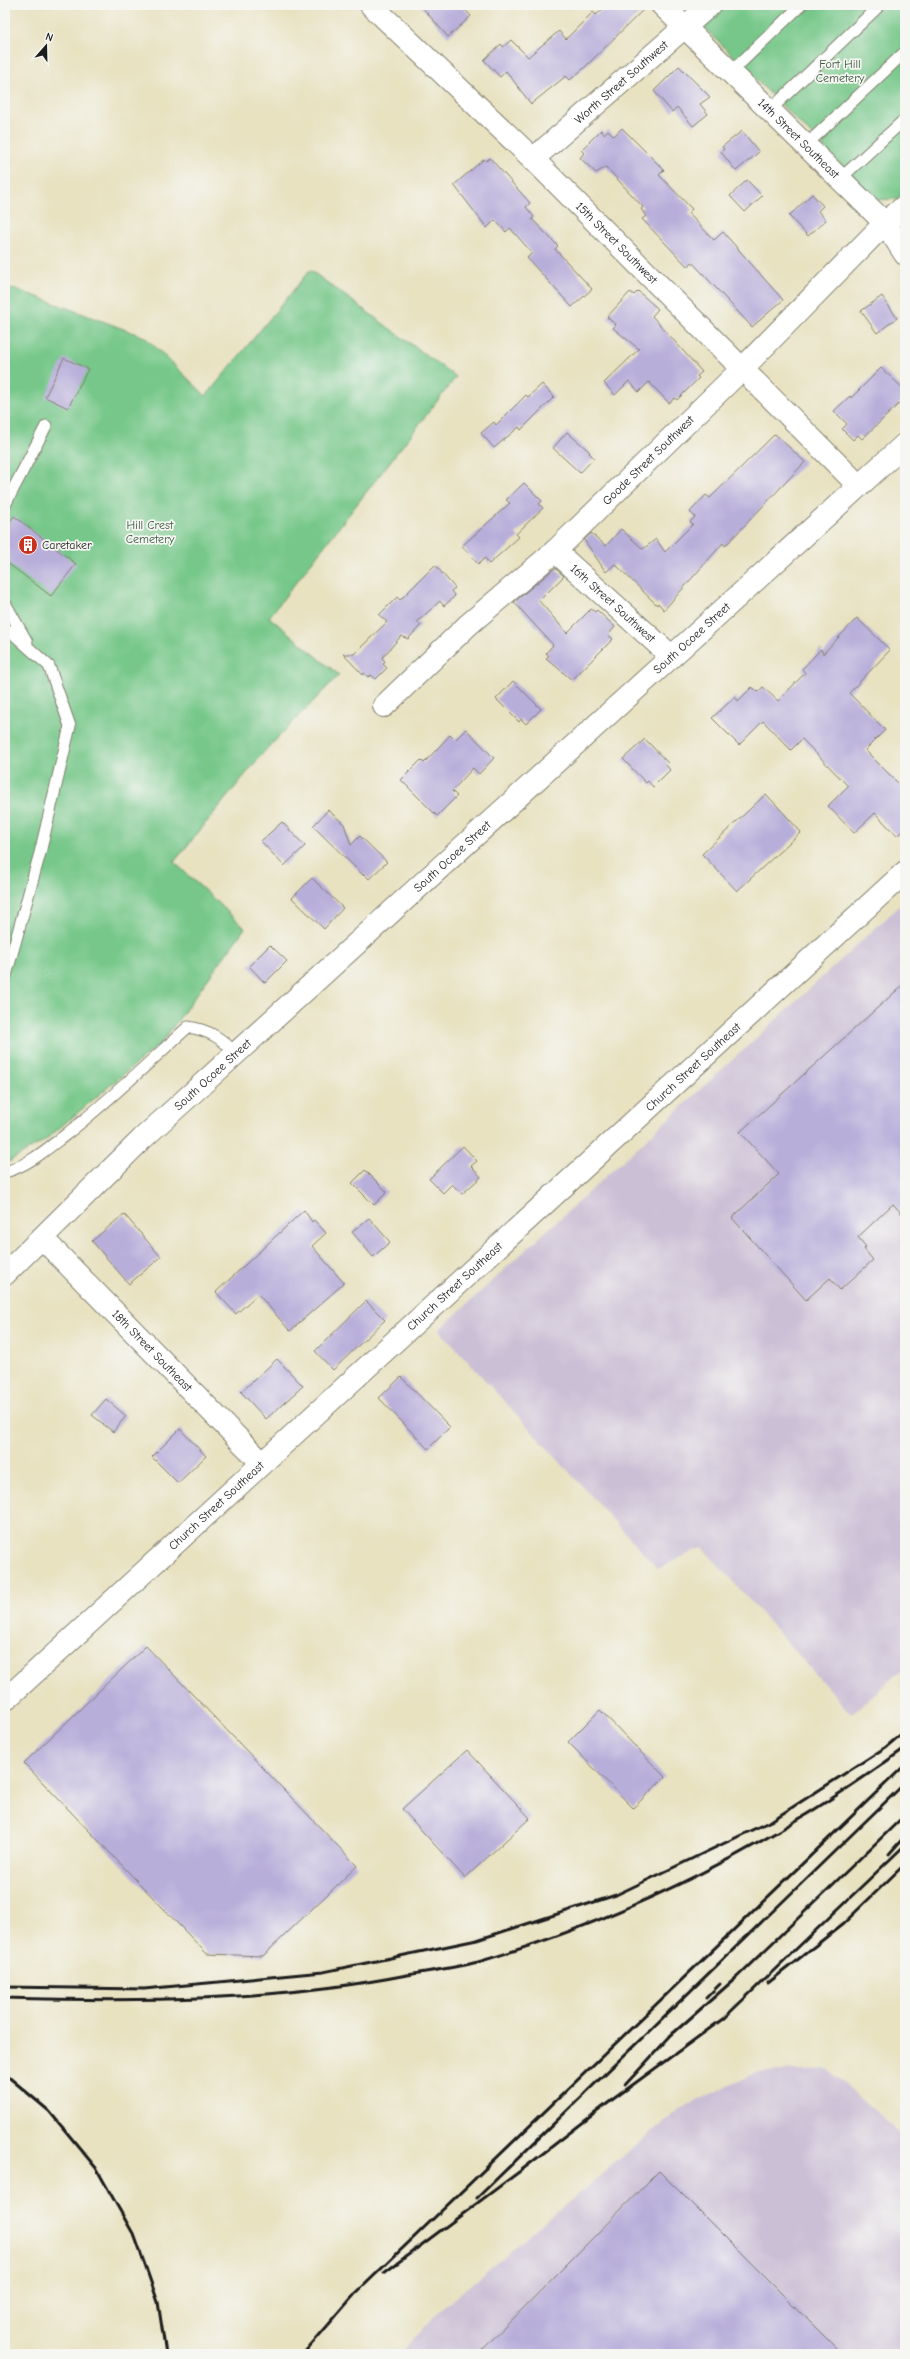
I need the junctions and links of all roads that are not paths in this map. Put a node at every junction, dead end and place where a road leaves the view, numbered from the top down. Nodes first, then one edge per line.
1 (371, 5) edge
2 (662, 5) edge
3 (710, 5) edge
4 (801, 5) edge
5 (880, 5) edge
6 (685, 28) junction
7 (905, 52) edge
8 (731, 72) junction
9 (770, 110) junction
10 (905, 119) edge
11 (806, 145) junction
12 (533, 159) junction
13 (840, 178) junction
14 (905, 206) edge
15 (885, 223) junction
16 (905, 254) edge
17 (743, 368) junction
18 (46, 426) dead end
19 (905, 444) edge
20 (858, 485) junction
21 (5, 505) edge
22 (555, 551) junction
23 (5, 603) edge
24 (5, 630) edge
25 (32, 651) junction
26 (670, 656) junction
27 (384, 706) dead end
28 (905, 872) edge
29 (5, 979) edge
30 (236, 1054) junction
31 (5, 1172) edge
32 (43, 1239) junction
33 (5, 1274) edge
34 (262, 1463) junction
35 (5, 1700) edge

1 - 12 street, 15th Street Southwest
2 - 6 street, 14th Street Southeast
3 - 6 street, Worth Street Southwest
4 - 8 lane
5 - 9 lane
6 - 8 street, 14th Street Southeast
6 - 12 street, Worth Street Southwest
7 - 11 lane
8 - 9 street, 14th Street Southeast
9 - 11 street, 14th Street Southeast
10 - 13 lane
11 - 13 street, 14th Street Southeast
12 - 17 street, 15th Street Southwest
13 - 15 street, 14th Street Southeast
14 - 15 street, Goode Street Southwest
15 - 16 street, 14th Street Southeast
15 - 17 street, Goode Street Southwest
17 - 20 street, 15th Street Southwest
17 - 22 street, Goode Street Southwest
18 - 21 lane
19 - 20 street, South Ocoee Street
20 - 26 street, South Ocoee Street
22 - 26 street, 16th Street Southwest
22 - 27 street, Goode Street Southwest
23 - 25 lane
24 - 25 lane
25 - 29 lane
26 - 30 street, South Ocoee Street
28 - 34 street, Church Street Southeast
30 - 31 lane
30 - 32 street, South Ocoee Street
32 - 33 street, South Ocoee Street
32 - 34 street, 18th Street Southeast
34 - 35 street, Church Street Southeast

